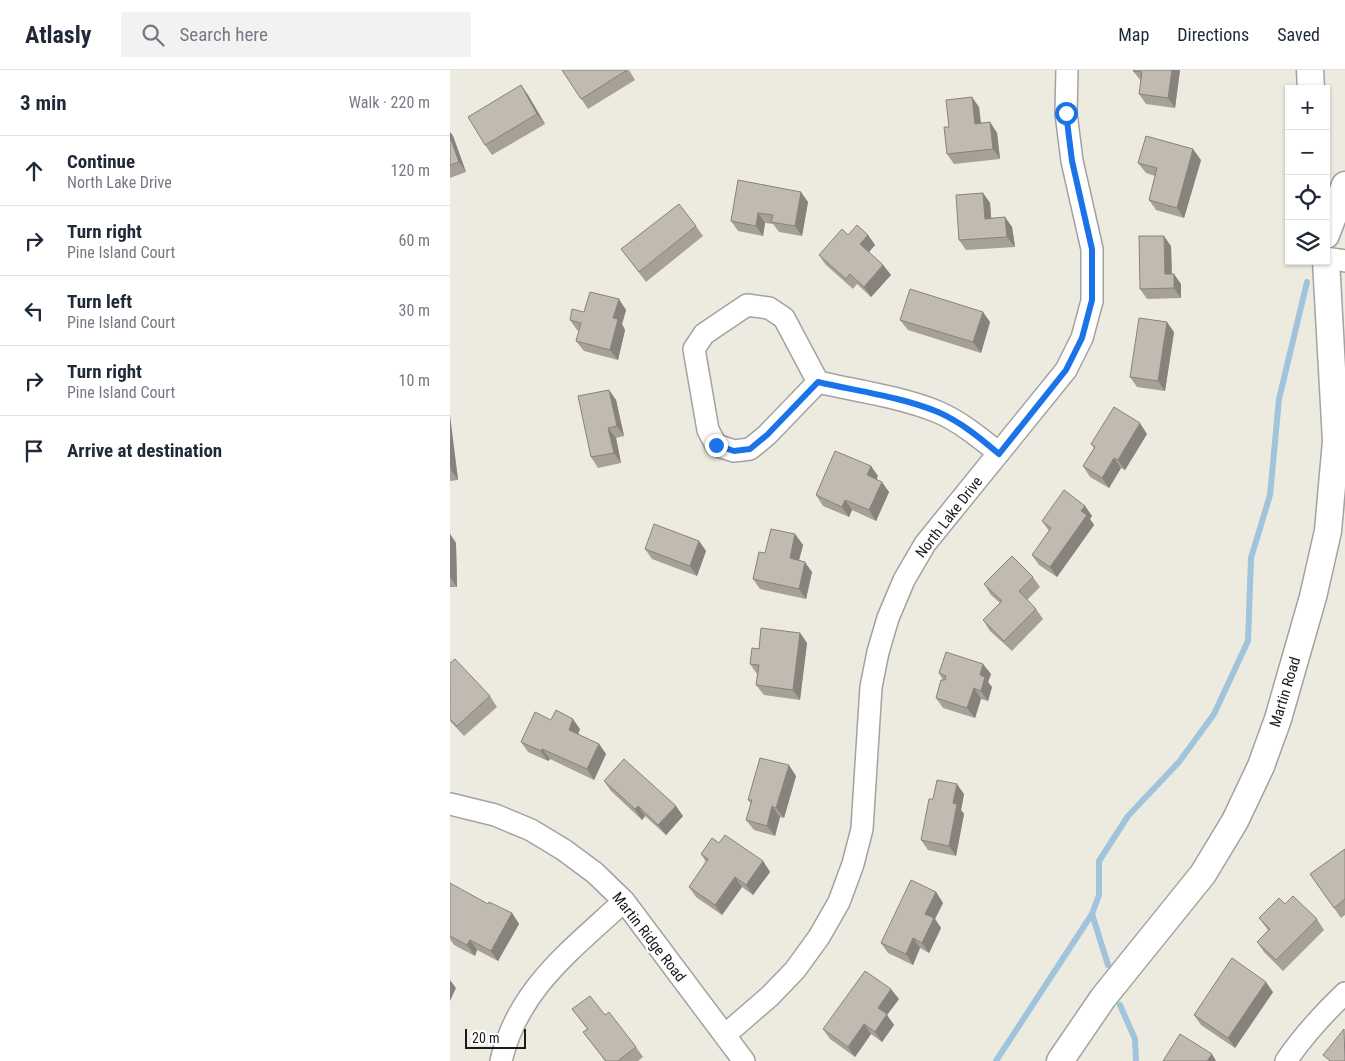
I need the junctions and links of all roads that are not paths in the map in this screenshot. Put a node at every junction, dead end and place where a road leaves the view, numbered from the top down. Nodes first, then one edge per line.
1 (1067, 70) edge
2 (1310, 70) edge
3 (1311, 85) edge
4 (1345, 185) edge
5 (1330, 224) edge
6 (1330, 260) edge
7 (1345, 261) edge
8 (1327, 265) edge
9 (1337, 327) edge
10 (818, 382) junction
11 (999, 454) junction
12 (450, 804) edge
13 (624, 901) junction
14 (1345, 993) edge
15 (725, 1035) junction
16 (501, 1061) edge
17 (744, 1061) edge
18 (1060, 1061) edge
19 (1286, 1061) edge

1 - 11 street, North Lake Drive
2 - 3 street
4 - 5 street
6 - 7 street
8 - 9 street, Martin Road
9 - 18 street, Martin Road
10 - 10 street
10 - 11 street
11 - 15 street, North Lake Drive
12 - 13 street, Martin Ridge Road
13 - 15 street, Martin Ridge Road
13 - 16 street
14 - 19 street
15 - 17 street, Martin Ridge Road

